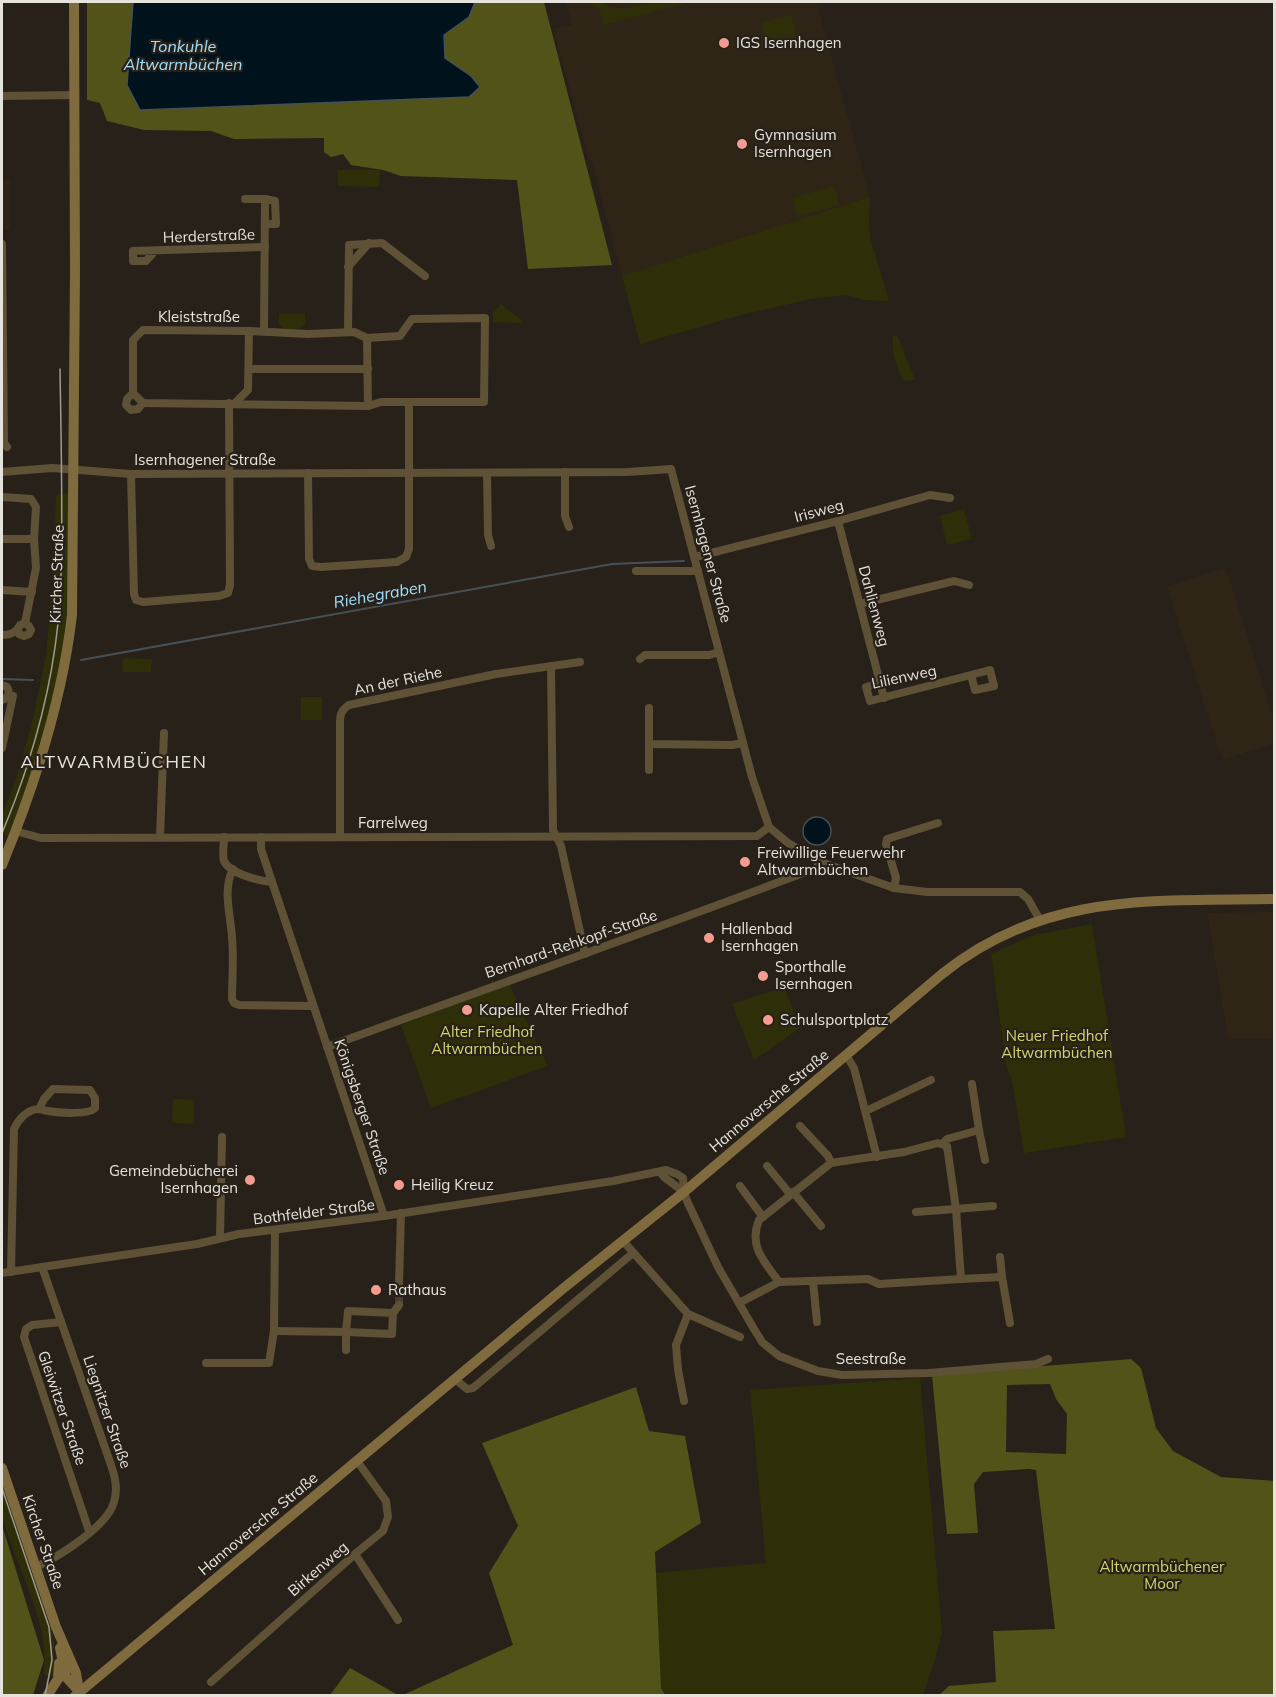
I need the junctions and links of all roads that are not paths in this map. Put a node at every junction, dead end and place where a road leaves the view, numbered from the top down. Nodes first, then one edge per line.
1 (74, 2) edge
2 (75, 95) junction
3 (2, 96) edge
4 (246, 199) dead end
5 (369, 243) junction
6 (2, 244) edge
7 (265, 247) junction
8 (155, 251) dead end
9 (348, 267) junction
10 (426, 276) dead end
11 (2, 317) edge
12 (249, 331) junction
13 (264, 331) junction
14 (348, 332) junction
15 (367, 338) junction
16 (249, 369) junction
17 (368, 369) junction
18 (2, 386) edge
19 (133, 393) junction
20 (409, 402) junction
21 (144, 403) junction
22 (232, 403) junction
23 (368, 406) junction
24 (7, 447) dead end
25 (74, 469) junction
26 (2, 472) edge
27 (487, 472) junction
28 (565, 472) junction
29 (131, 474) junction
30 (229, 474) junction
31 (308, 474) junction
32 (409, 474) junction
33 (2, 497) edge
34 (950, 498) dead end
35 (838, 521) junction
36 (569, 526) dead end
37 (2, 538) edge
38 (34, 539) junction
39 (491, 546) dead end
40 (695, 557) junction
41 (636, 571) dead end
42 (698, 571) junction
43 (969, 585) dead end
44 (2, 590) edge
45 (32, 592) junction
46 (860, 604) junction
47 (2, 635) edge
48 (719, 652) junction
49 (640, 659) dead end
50 (580, 662) dead end
51 (551, 666) junction
52 (971, 675) dead end
53 (880, 682) junction
54 (2, 685) edge
55 (5, 697) edge
56 (884, 698) junction
57 (649, 708) dead end
58 (164, 733) dead end
59 (743, 743) junction
60 (649, 744) junction
61 (2, 748) edge
62 (649, 770) dead end
63 (938, 823) dead end
64 (769, 827) junction
65 (15, 831) junction
66 (556, 836) junction
67 (160, 837) junction
68 (224, 837) junction
69 (261, 837) junction
70 (340, 837) junction
71 (821, 862) junction
72 (2, 865) edge
73 (233, 869) junction
74 (272, 882) junction
75 (894, 888) junction
76 (1275, 899) edge
77 (1040, 920) junction
78 (585, 954) junction
79 (313, 1006) junction
80 (327, 1047) junction
81 (846, 1055) junction
82 (931, 1080) dead end
83 (972, 1084) dead end
84 (39, 1109) junction
85 (866, 1111) junction
86 (800, 1126) dead end
87 (979, 1130) junction
88 (222, 1137) dead end
89 (943, 1143) junction
90 (877, 1157) junction
91 (985, 1160) dead end
92 (831, 1163) junction
93 (767, 1166) dead end
94 (740, 1186) dead end
95 (684, 1192) junction
96 (792, 1193) junction
97 (993, 1206) dead end
98 (956, 1209) junction
99 (916, 1212) dead end
100 (401, 1213) junction
101 (384, 1216) junction
102 (763, 1217) junction
103 (821, 1226) dead end
104 (275, 1231) junction
105 (220, 1239) junction
106 (623, 1241) junction
107 (633, 1253) junction
108 (1000, 1257) dead end
109 (42, 1267) junction
110 (11, 1272) junction
111 (2, 1274) edge
112 (1002, 1277) junction
113 (961, 1279) junction
114 (813, 1281) junction
115 (779, 1282) junction
116 (399, 1284) tunnel mouth
117 (739, 1303) junction
118 (399, 1305) tunnel mouth
119 (393, 1313) junction
120 (688, 1314) junction
121 (61, 1322) junction
122 (817, 1322) dead end
123 (1010, 1323) dead end
124 (274, 1331) junction
125 (346, 1332) junction
126 (740, 1337) dead end
127 (346, 1350) dead end
128 (1048, 1359) dead end
129 (206, 1363) dead end
130 (455, 1379) junction
131 (684, 1401) dead end
132 (357, 1461) junction
133 (2, 1468) edge
134 (89, 1531) junction
135 (355, 1554) junction
136 (36, 1567) junction
137 (398, 1620) dead end
138 (56, 1626) junction
139 (60, 1650) junction
140 (211, 1682) dead end
141 (79, 1694) edge
142 (47, 1695) edge
143 (66, 1695) edge

1 - 2 main road, Kircher Straße
2 - 3 street
2 - 25 main road, Kircher Straße
4 - 7 street
5 - 9 street
5 - 9 street
5 - 10 street
6 - 11 street
7 - 8 street, Herderstraße
7 - 13 street
9 - 14 street
11 - 18 street
12 - 13 street, Kleiststraße
12 - 16 street
12 - 19 street, Kleiststraße
13 - 14 street, Kleiststraße
14 - 15 street, Kleiststraße
15 - 17 street
15 - 20 street, Kleiststraße
16 - 17 street
16 - 22 street
17 - 23 street
18 - 24 street
19 - 21 street
19 - 21 street, Kleiststraße
20 - 23 street, Kleiststraße
20 - 32 street
21 - 22 street, Kleiststraße
22 - 23 street, Kleiststraße
22 - 30 street
25 - 26 street, Isernhagener Straße
25 - 29 street, Isernhagener Straße
25 - 65 main road, Kircher Straße
27 - 28 street, Isernhagener Straße
27 - 32 street, Isernhagener Straße
27 - 39 street
28 - 36 street
28 - 40 street, Isernhagener Straße
29 - 30 street, Isernhagener Straße
29 - 30 street
30 - 31 street, Isernhagener Straße
31 - 32 street, Isernhagener Straße
31 - 32 street
33 - 38 street
34 - 35 street, Irisweg
35 - 40 street, Irisweg
35 - 46 street, Dahlienweg
37 - 38 street
38 - 45 street
40 - 42 street, Isernhagener Straße
41 - 42 street
42 - 48 street, Isernhagener Straße
43 - 46 street
44 - 45 street
45 - 47 street
46 - 53 street, Dahlienweg
48 - 49 street
48 - 59 street, Isernhagener Straße
50 - 51 street, An der Riehe
51 - 66 street
51 - 70 street, An der Riehe
52 - 56 street, Lilienweg
53 - 56 street, Dahlienweg
53 - 56 street, Lilienweg
54 - 55 street
55 - 61 street
57 - 60 street
58 - 67 street
59 - 60 street
59 - 64 street, Isernhagener Straße
60 - 62 street
63 - 75 street
64 - 66 street, Farrelweg
64 - 71 street
65 - 67 street, Farrelweg
65 - 72 main road, Kircher Straße
66 - 70 street, Farrelweg
66 - 78 street
67 - 68 street, Farrelweg
68 - 69 street, Farrelweg
68 - 73 street
69 - 70 street, Farrelweg
69 - 74 street, Königsberger Straße
71 - 75 street
71 - 78 street, Bernhard-Rehkopf-Straße
73 - 74 street
73 - 79 street
74 - 79 street, Königsberger Straße
75 - 77 street
76 - 77 main road, Hannoversche Straße
77 - 81 main road, Hannoversche Straße
78 - 80 street, Bernhard-Rehkopf-Straße
79 - 80 street, Königsberger Straße
80 - 101 street, Königsberger Straße
81 - 85 street
81 - 95 main road, Hannoversche Straße
82 - 85 street
83 - 87 street
84 - 84 street
84 - 110 street
85 - 90 street
86 - 92 street
87 - 89 street
87 - 91 street
88 - 105 street
89 - 90 street
89 - 98 street
90 - 92 street
92 - 96 street
93 - 96 street
94 - 102 street
95 - 100 street, Bothfelder Straße
95 - 106 main road, Hannoversche Straße
95 - 117 street, Seestraße
96 - 102 street
96 - 103 street
97 - 98 street
98 - 99 street
98 - 113 street
100 - 101 street, Bothfelder Straße
100 - 116 street
101 - 104 street, Bothfelder Straße
102 - 115 street
104 - 105 street, Bothfelder Straße
104 - 124 street
105 - 109 street, Bothfelder Straße
106 - 107 street
106 - 130 main road, Hannoversche Straße
107 - 120 street
107 - 130 street
108 - 112 street
109 - 110 street, Bothfelder Straße
109 - 121 street, Liegnitzer Straße
110 - 111 street, Bothfelder Straße
112 - 113 street
112 - 123 street
113 - 114 street
114 - 115 street
114 - 122 street
115 - 117 street
117 - 128 street, Seestraße
118 - 119 street
119 - 125 street
119 - 125 street
120 - 126 street
120 - 131 street
121 - 134 street, Liegnitzer Straße
121 - 134 street, Gleiwitzer Straße
124 - 125 street
124 - 129 street
125 - 127 street
130 - 132 main road, Hannoversche Straße
132 - 135 street, Birkenweg
132 - 141 main road, Hannoversche Straße
133 - 136 main road, Kircher Straße
134 - 136 street, Liegnitzer Straße
135 - 137 street
135 - 140 street, Birkenweg
136 - 138 main road, Kircher Straße
138 - 139 main road, Kircher Straße
138 - 141 main road, Kircher Straße
139 - 141 main road, Kircher Straße
139 - 142 main road, Kircher Straße
141 - 143 main road, Hannoversche Straße

